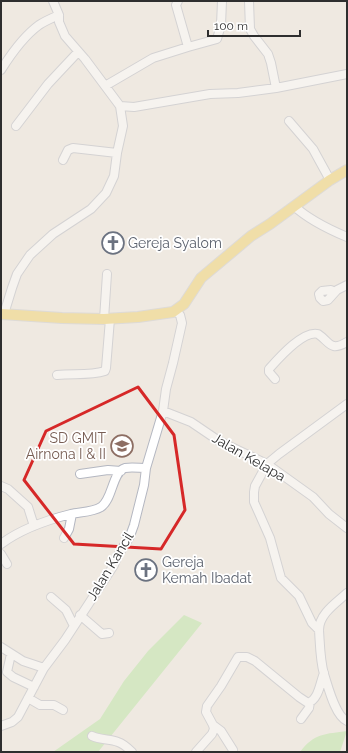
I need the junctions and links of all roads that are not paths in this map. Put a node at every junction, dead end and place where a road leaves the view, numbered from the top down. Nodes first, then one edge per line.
1 (53, 1) edge
2 (178, 1) edge
3 (222, 1) edge
4 (249, 1) edge
5 (59, 15) junction
6 (188, 47) junction
7 (78, 52) junction
8 (1, 70) edge
9 (347, 74) edge
10 (105, 86) junction
11 (276, 88) junction
12 (120, 106) junction
13 (289, 121) dead end
14 (16, 126) dead end
15 (117, 153) junction
16 (63, 160) dead end
17 (347, 170) edge
18 (330, 180) junction
19 (294, 206) junction
20 (347, 237) edge
21 (108, 274) dead end
22 (347, 285) edge
23 (335, 292) dead end
24 (175, 311) junction
25 (3, 314) edge
26 (107, 319) junction
27 (347, 342) edge
28 (57, 375) dead end
29 (275, 379) dead end
30 (347, 404) edge
31 (163, 411) junction
32 (267, 464) junction
33 (146, 468) junction
34 (121, 470) junction
35 (80, 474) dead end
36 (1, 486) edge
37 (72, 514) junction
38 (34, 526) junction
39 (347, 528) edge
40 (64, 538) dead end
41 (1, 544) edge
42 (1, 554) edge
43 (7, 564) dead end
44 (347, 593) edge
45 (51, 597) dead end
46 (80, 615) junction
47 (74, 626) junction
48 (318, 630) junction
49 (109, 633) dead end
50 (1, 647) edge
51 (11, 654) junction
52 (44, 668) junction
53 (324, 673) junction
54 (34, 686) junction
55 (28, 698) junction
56 (310, 702) junction
57 (63, 710) dead end
58 (301, 719) dead end
59 (347, 721) edge
60 (214, 725) junction
61 (1, 726) edge
62 (92, 736) dead end
63 (233, 750) dead end
64 (132, 752) edge
65 (196, 752) edge

1 - 5 street
2 - 6 street
3 - 6 street
4 - 11 street
5 - 7 street
5 - 8 street
6 - 10 street
7 - 10 street
7 - 14 street
9 - 11 street
10 - 12 street
11 - 12 street
12 - 15 street
13 - 18 street
15 - 16 street
15 - 25 street
17 - 18 main road
18 - 19 main road
19 - 20 street
19 - 24 main road
21 - 26 street
22 - 23 street
24 - 26 main road
24 - 31 street, Jalan Kancil
25 - 26 main road
26 - 28 street
27 - 29 street
30 - 32 street
31 - 32 street, Jalan Kelapa
31 - 33 street, Jalan Kancil
32 - 39 street, Jalan Kelapa
32 - 48 street
33 - 34 street
33 - 46 street, Jalan Kancil
34 - 35 street
34 - 37 street
36 - 38 street
37 - 38 street
37 - 40 street
38 - 41 street
42 - 43 street
44 - 48 street
45 - 47 street
46 - 47 street, Jalan Kancil
46 - 49 street
47 - 52 street, Jalan Kancil
48 - 53 street
50 - 51 street
51 - 52 street
51 - 54 street
52 - 54 street, Jalan Kancil
53 - 56 street
53 - 59 street
54 - 55 street, Jalan Kancil
55 - 57 street
55 - 61 street, Jalan Kancil
56 - 58 street
56 - 60 street
60 - 63 street
60 - 65 street
62 - 64 street

